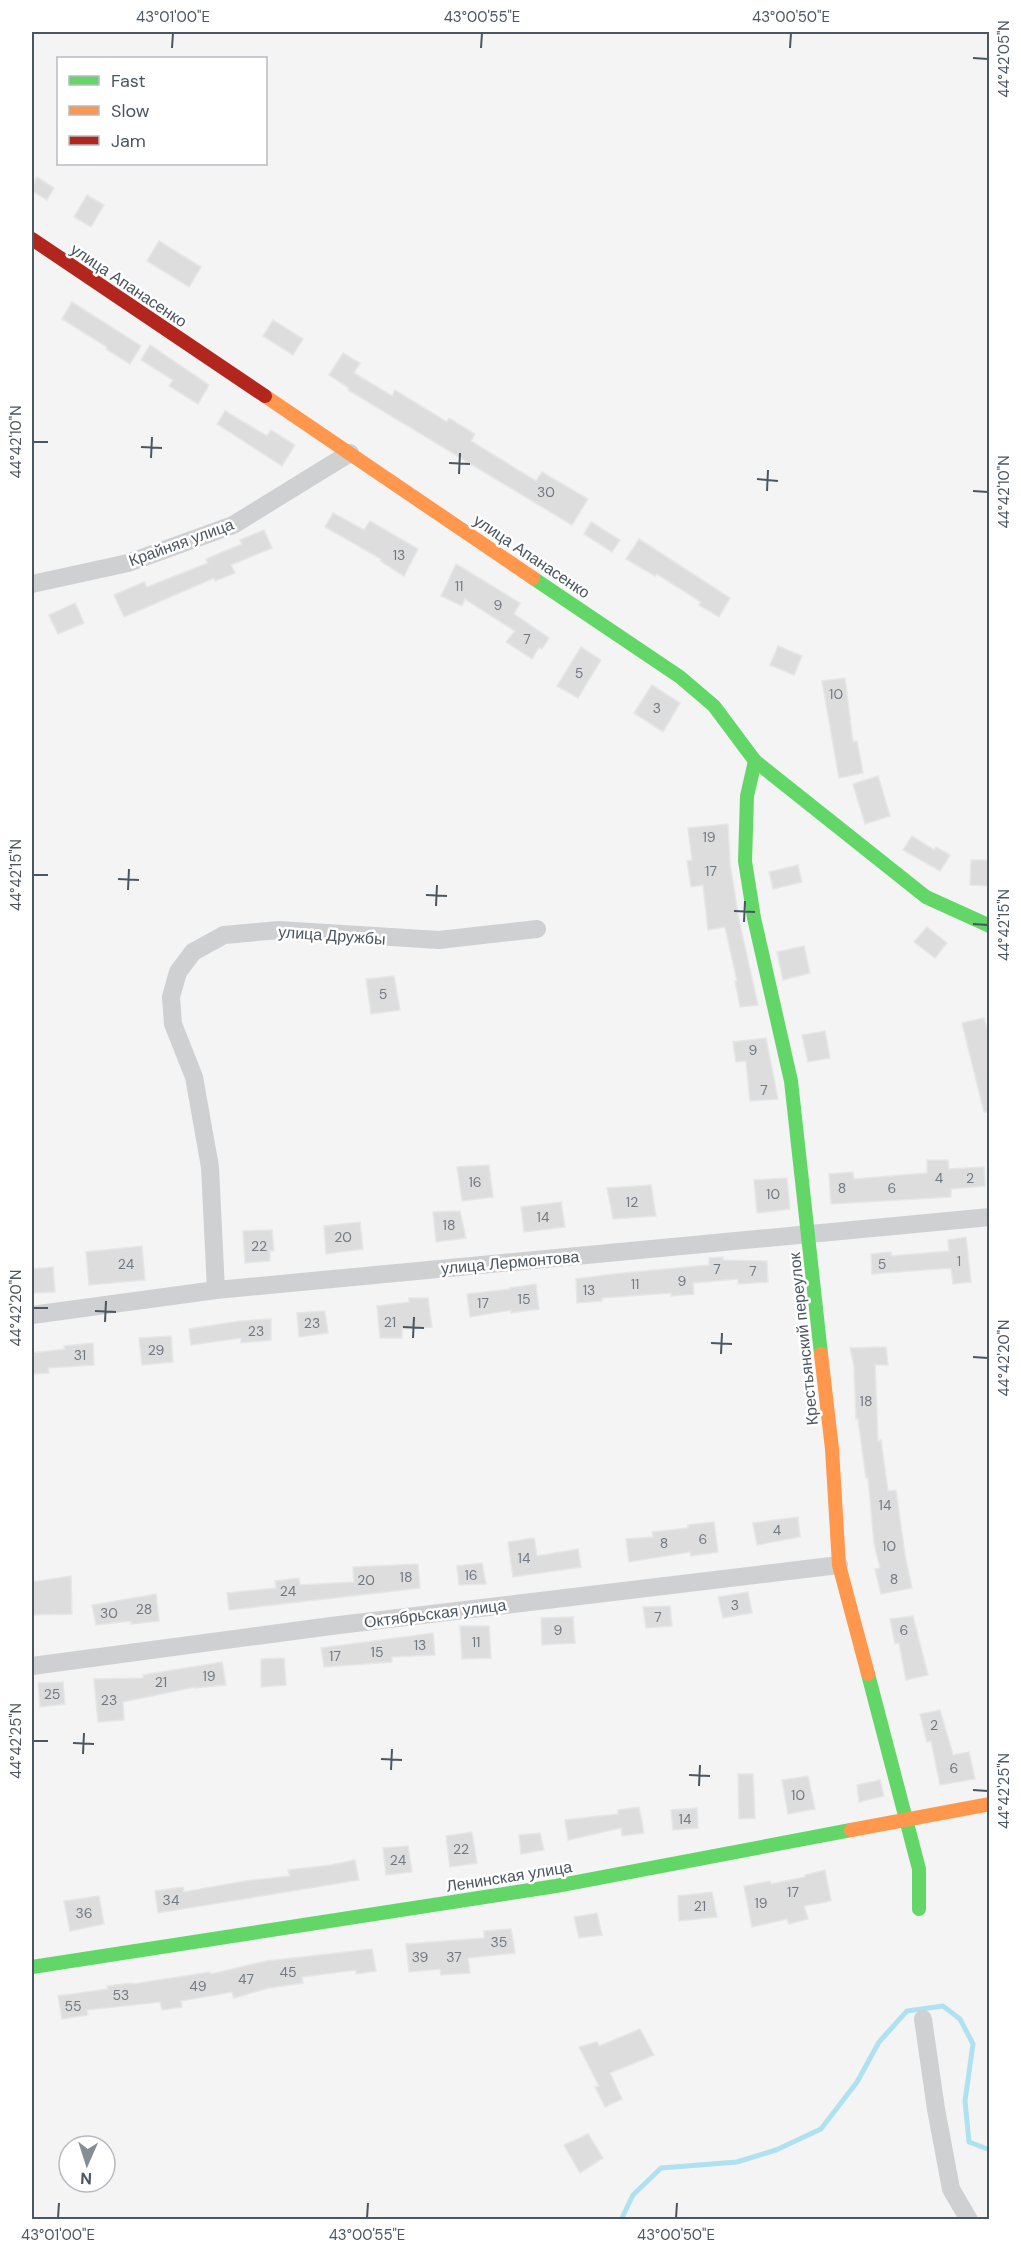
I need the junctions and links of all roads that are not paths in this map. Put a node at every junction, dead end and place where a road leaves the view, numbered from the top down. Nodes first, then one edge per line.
1 (32, 239) edge
2 (350, 453) junction
3 (32, 584) edge
4 (755, 761) junction
5 (990, 926) edge
6 (537, 929) dead end
7 (990, 1217) edge
8 (808, 1233) junction
9 (216, 1290) junction
10 (32, 1315) edge
11 (839, 1565) junction
12 (32, 1666) edge
13 (990, 1804) edge
14 (905, 1819) junction
15 (919, 1909) dead end
16 (32, 1967) edge
17 (923, 2019) dead end
18 (969, 2220) edge

1 - 2 street, улица Апанасенко
2 - 3 street, Крайняя улица
2 - 4 street, улица Апанасенко
4 - 5 street, улица Апанасенко
4 - 8 street, Крестьянский переулок
6 - 9 street, улица Дружбы
7 - 8 street, улица Лермонтова
8 - 9 street, улица Лермонтова
8 - 11 street, Крестьянский переулок
9 - 10 street, улица Лермонтова
11 - 12 street, Октябрьская улица
11 - 14 street, Крестьянский переулок
13 - 14 street, Ленинская улица
14 - 15 street, Крестьянский переулок
14 - 16 street, Ленинская улица
17 - 18 street

